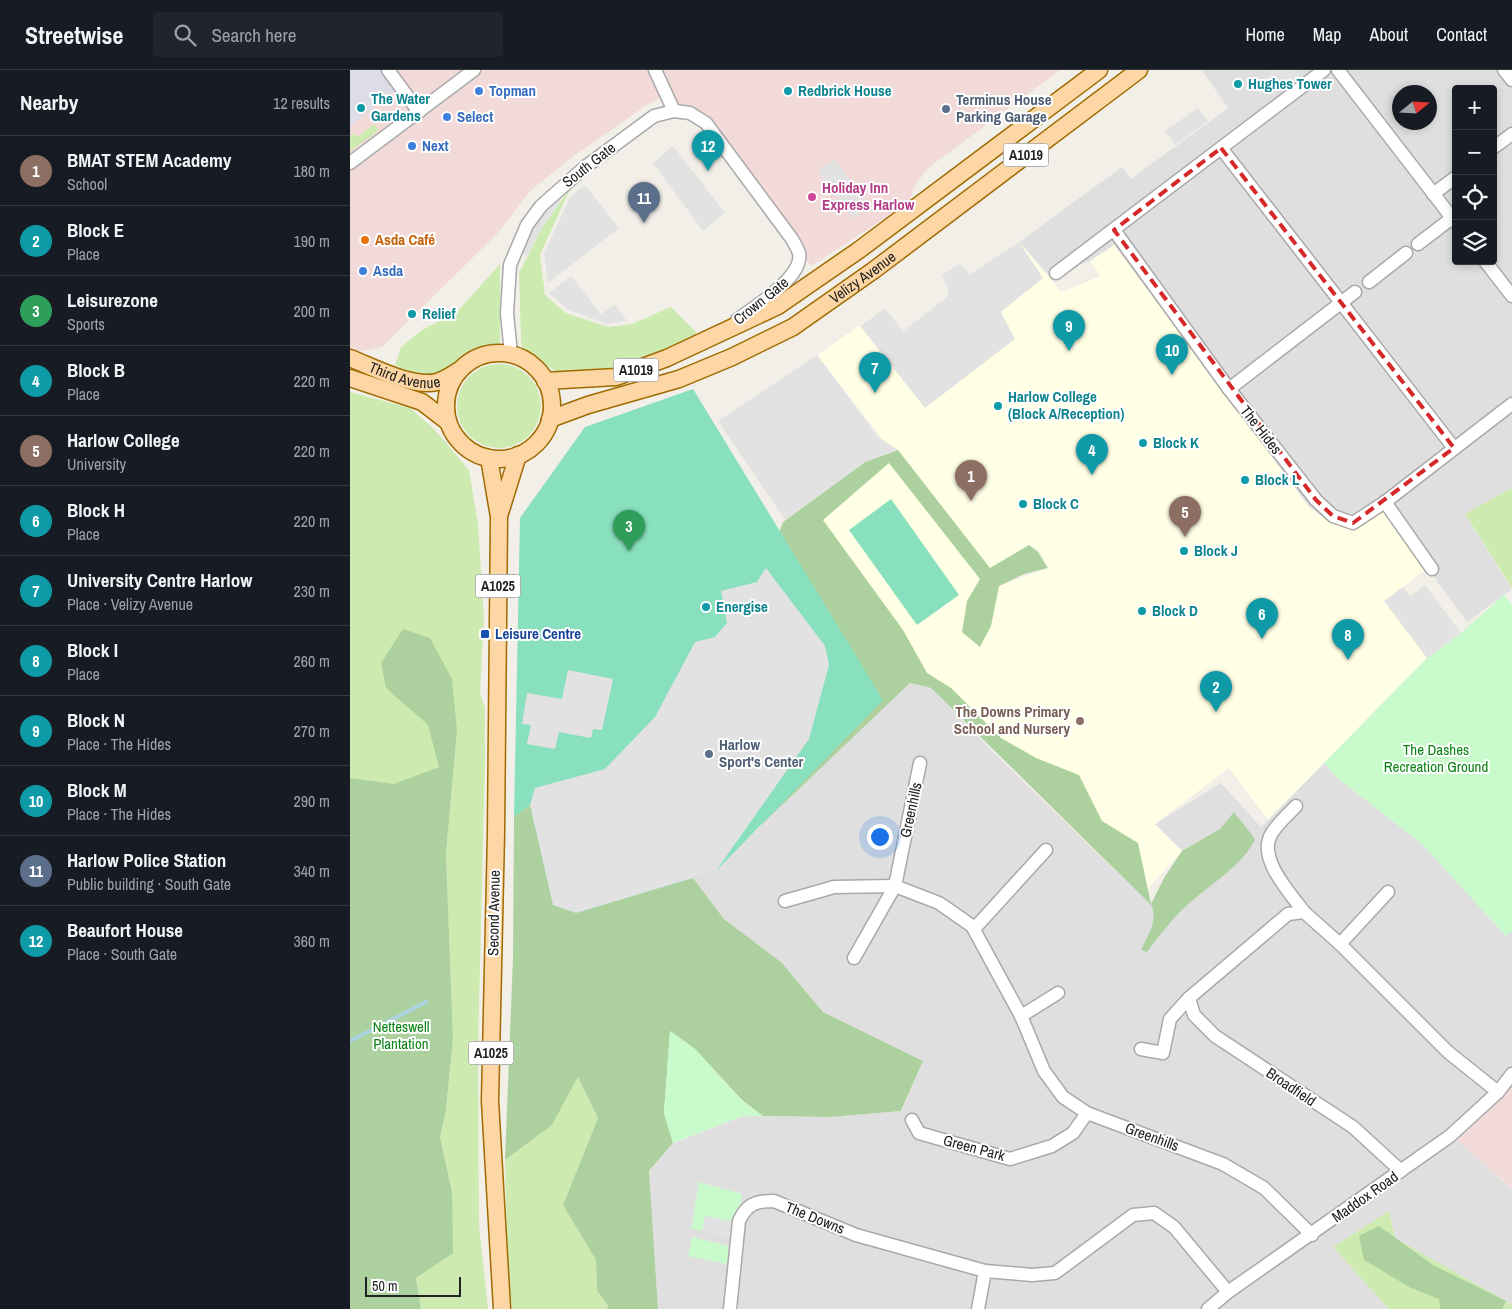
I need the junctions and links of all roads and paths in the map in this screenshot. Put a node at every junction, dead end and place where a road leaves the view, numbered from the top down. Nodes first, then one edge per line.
1 (388, 70) edge
2 (474, 70) edge
3 (655, 70) edge
4 (1099, 70) edge
5 (1139, 70) edge
6 (1324, 70) edge
7 (1338, 70) edge
8 (1504, 70) edge
9 (1512, 80) edge
10 (674, 111) junction
11 (419, 112) junction
12 (1512, 134) edge
13 (1497, 145) edge
14 (1221, 148) junction
15 (350, 163) edge
16 (1452, 180) edge
17 (1433, 194) junction
18 (1453, 220) edge
19 (1452, 222) edge
20 (1114, 230) junction
21 (1418, 244) dead end
22 (1406, 253) dead end
23 (1488, 265) edge
24 (1056, 273) dead end
25 (1369, 282) dead end
26 (1355, 292) dead end
27 (1512, 296) edge
28 (1341, 303) junction
29 (720, 333) junction
30 (510, 354) junction
31 (350, 358) edge
32 (458, 371) junction
33 (350, 378) edge
34 (545, 381) junction
35 (1229, 389) junction
36 (1512, 404) edge
37 (550, 419) junction
38 (448, 422) junction
39 (1454, 448) junction
40 (518, 455) junction
41 (489, 458) junction
42 (1385, 502) junction
43 (499, 516) junction
44 (1432, 569) dead end
45 (920, 763) dead end
46 (1296, 806) dead end
47 (1046, 850) dead end
48 (895, 886) junction
49 (1388, 892) dead end
50 (785, 901) dead end
51 (1304, 912) junction
52 (974, 929) junction
53 (1340, 944) junction
54 (854, 958) dead end
55 (1058, 992) dead end
56 (1189, 998) junction
57 (1020, 1016) junction
58 (1141, 1049) dead end
59 (1512, 1074) edge
60 (1498, 1092) junction
61 (1088, 1113) junction
62 (912, 1120) dead end
63 (1401, 1171) junction
64 (1312, 1235) junction
65 (985, 1271) junction
66 (1228, 1292) junction
67 (502, 1309) edge
68 (730, 1309) edge
69 (978, 1309) edge
70 (1208, 1309) edge

1 - 11 street
2 - 11 street
3 - 10 street
4 - 29 main road, Velizy Avenue / A1019
5 - 37 main road, Velizy Avenue / A1019
6 - 14 street
7 - 17 street
8 - 9 street
10 - 29 street, Crown Gate
10 - 30 street, South Gate
11 - 15 street
12 - 13 street
14 - 20 street
14 - 28 street
16 - 17 street
17 - 18 street
19 - 21 street
20 - 24 street
20 - 35 street, The Hides
22 - 25 street
23 - 27 street
26 - 28 street
28 - 35 street
28 - 39 street
29 - 34 main road, Velizy Avenue / A1019
30 - 32 main road
30 - 34 main road
31 - 32 main road, Third Avenue
32 - 38 main road
33 - 38 main road, Third Avenue
34 - 37 main road
35 - 42 street, The Hides
36 - 39 street, The Hides
37 - 40 main road
38 - 41 main road
39 - 42 street, The Hides
40 - 41 main road
40 - 43 main road, Second Avenue / A1025
41 - 43 main road, Second Avenue / A1025
42 - 44 street
43 - 67 main road, Second Avenue / A1025
45 - 48 street, Greenhills
46 - 51 street
47 - 52 street
48 - 50 street, Greenhills
48 - 52 street, Greenhills
48 - 54 street, Greenhills
49 - 53 street
51 - 53 street
51 - 56 street
52 - 57 street, Greenhills
53 - 60 street
55 - 57 street
56 - 58 street
56 - 63 street, Broadfield
57 - 61 street, Greenhills
59 - 60 street, Maddox Road
60 - 63 street, Maddox Road
61 - 62 street, Green Park
61 - 64 street, Greenhills
63 - 64 street, Maddox Road
64 - 66 street, Maddox Road
65 - 66 street, The Downs
65 - 68 street, The Downs
65 - 69 street
66 - 70 street, Maddox Road

